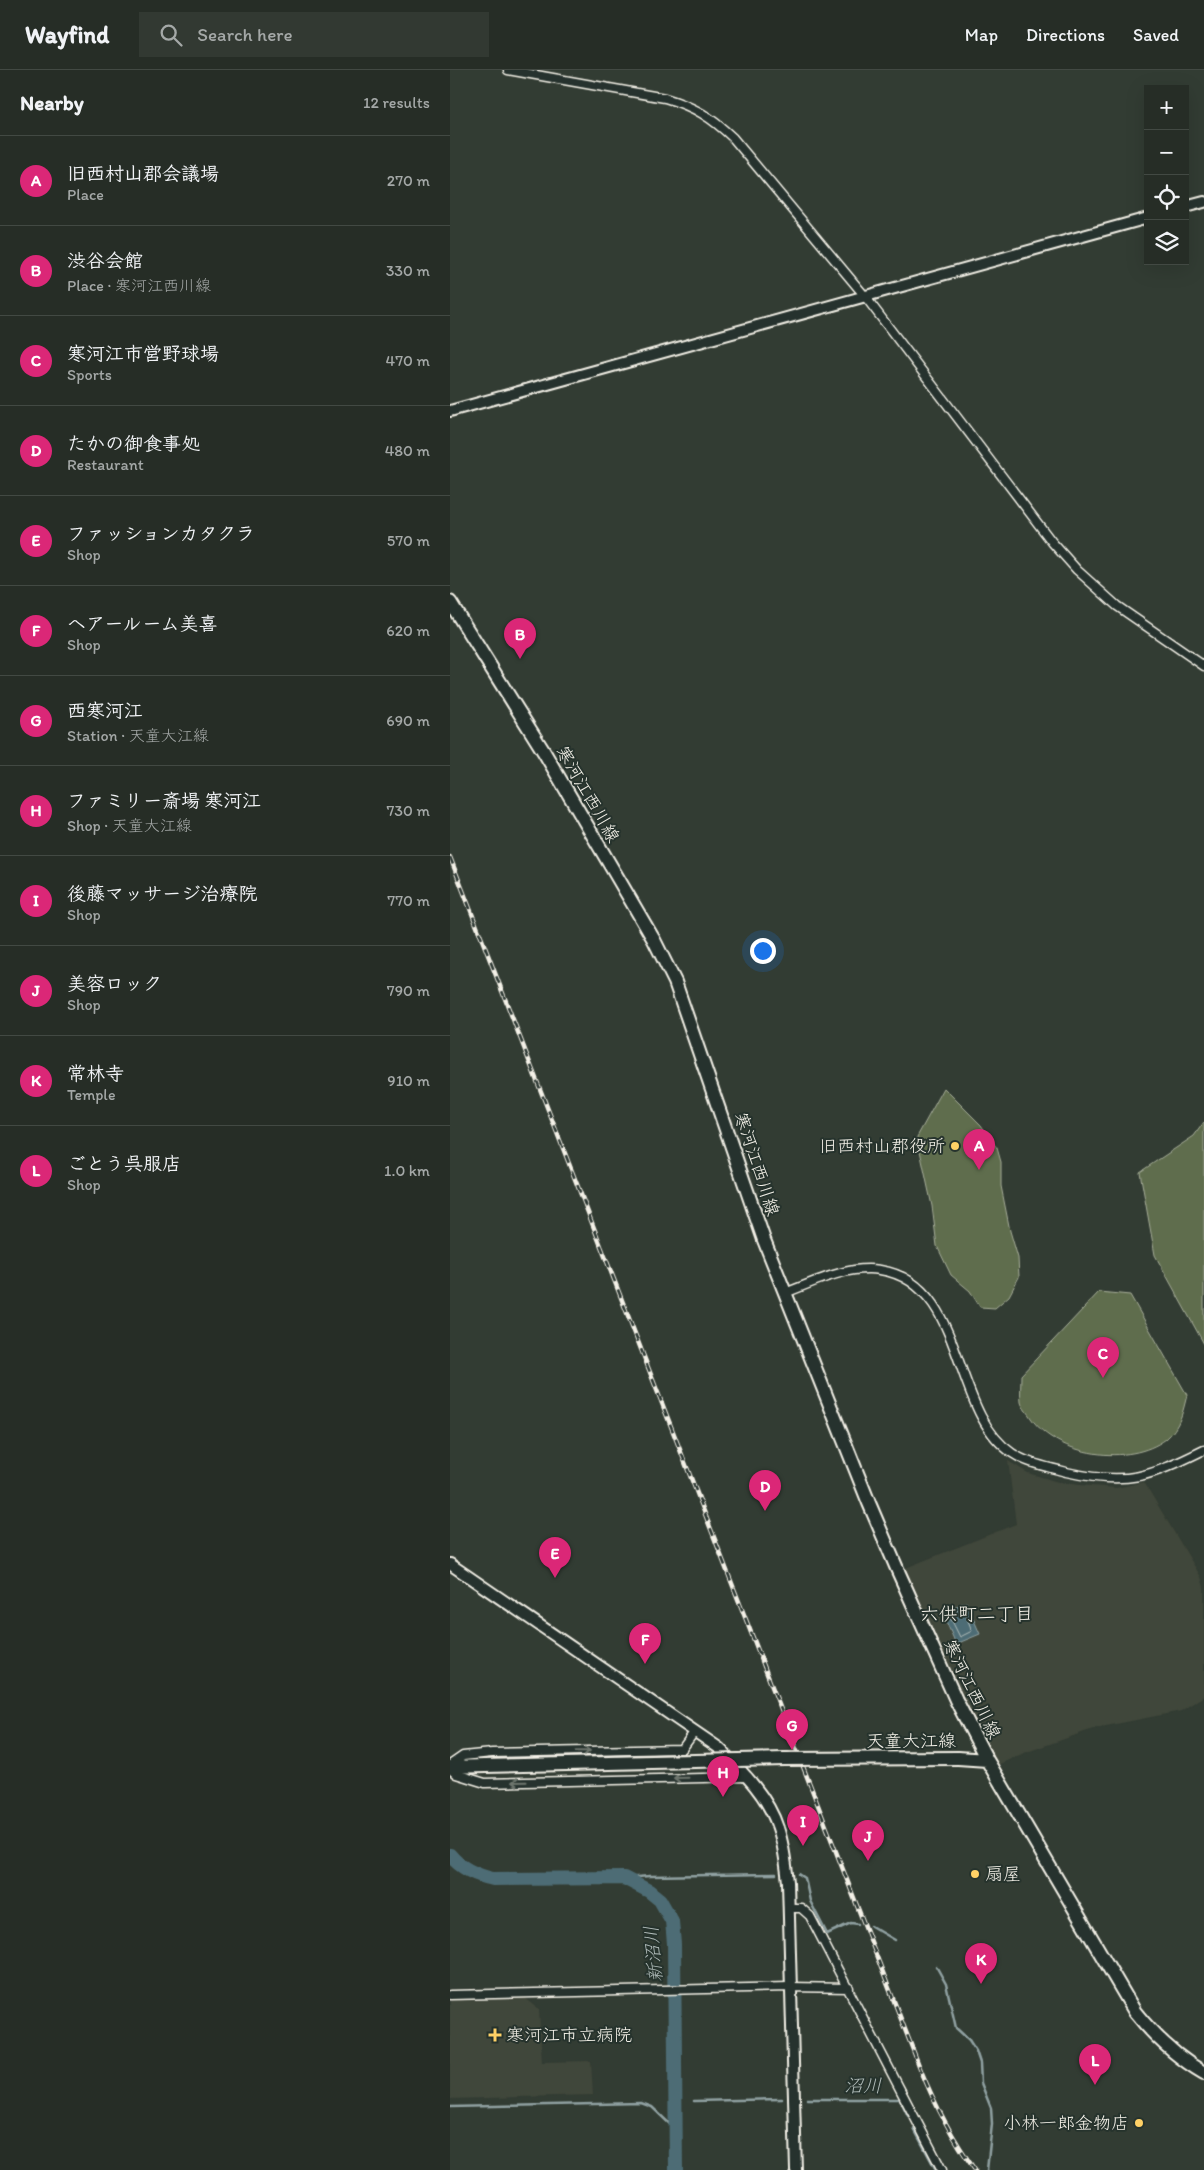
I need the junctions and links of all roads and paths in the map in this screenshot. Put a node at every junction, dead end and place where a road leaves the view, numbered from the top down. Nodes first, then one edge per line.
1 (508, 70) edge
2 (1204, 202) edge
3 (1189, 206) edge
4 (1144, 219) edge
5 (864, 295) junction
6 (450, 411) edge
7 (450, 602) edge
8 (1204, 666) edge
9 (785, 1293) junction
10 (1204, 1450) edge
11 (450, 1564) edge
12 (695, 1731) junction
13 (988, 1760) junction
14 (450, 1767) edge
15 (748, 1777) junction
16 (788, 1908) junction
17 (790, 1987) junction
18 (849, 1988) junction
19 (450, 1996) edge
20 (1204, 2072) edge
21 (796, 2170) edge
22 (942, 2170) edge

1 - 5 street
2 - 3 street
4 - 5 street
5 - 6 street
5 - 8 street
7 - 9 main road, 寒河江西川線
9 - 10 street
9 - 13 main road, 寒河江西川線
11 - 12 street
14 -> 12 street
12 - 15 street
13 - 14 main road, 天童大江線, bridge
13 - 20 main road
15 -> 14 street
15 - 16 street
16 - 17 street
16 - 18 street
17 - 18 street
17 - 19 street
17 - 21 street
18 - 22 street

